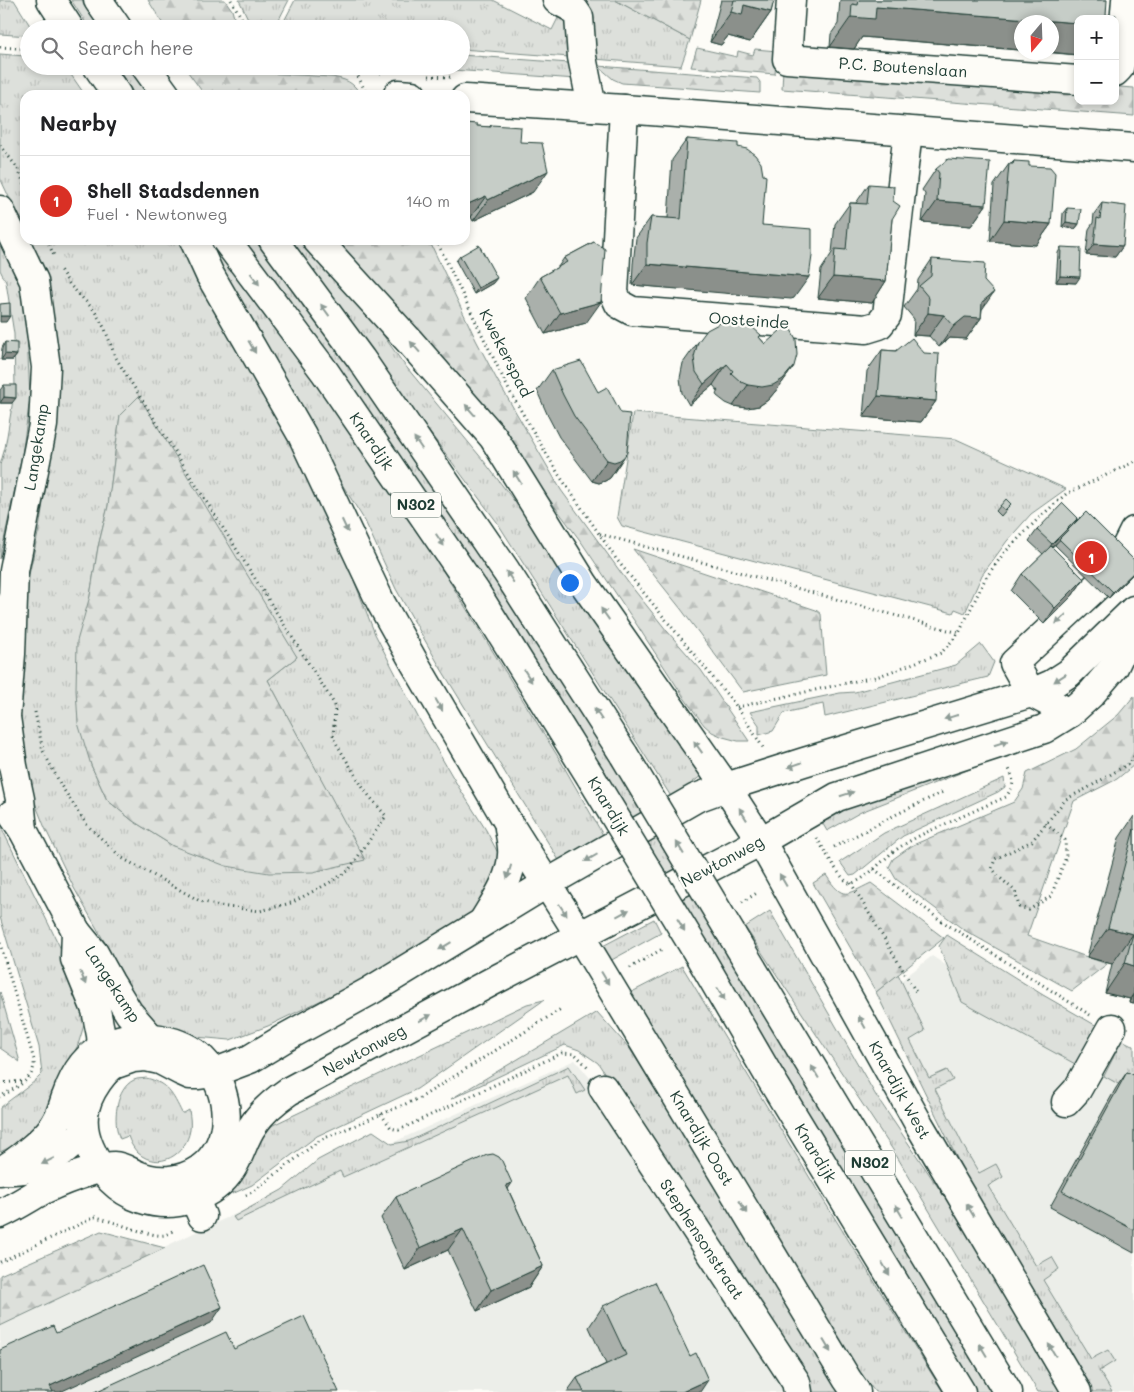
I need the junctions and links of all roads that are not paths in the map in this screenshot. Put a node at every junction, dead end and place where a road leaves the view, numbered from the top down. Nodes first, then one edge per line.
1 (51, 0) edge
2 (98, 0) edge
3 (557, 0) edge
4 (792, 0) edge
5 (1126, 0) edge
6 (64, 20) edge
7 (112, 20) edge
8 (1119, 68) edge
9 (103, 75) edge
10 (152, 75) edge
11 (1074, 80) edge
12 (114, 90) edge
13 (162, 90) edge
14 (470, 99) edge
15 (592, 108) junction
16 (624, 109) junction
17 (908, 131) junction
18 (1134, 148) edge
19 (0, 210) edge
20 (196, 245) edge
21 (230, 245) edge
22 (277, 245) edge
23 (323, 245) edge
24 (1134, 531) edge
25 (14, 571) junction
26 (0, 608) edge
27 (1134, 610) edge
28 (1134, 625) edge
29 (1031, 693) junction
30 (1070, 713) junction
31 (3, 717) edge
32 (726, 787) junction
33 (0, 796) edge
34 (509, 824) junction
35 (23, 830) junction
36 (761, 841) junction
37 (546, 884) junction
38 (481, 923) junction
39 (76, 931) junction
40 (580, 936) junction
41 (1112, 1028) road end
42 (288, 1036) junction
43 (150, 1037) junction
44 (189, 1050) junction
45 (103, 1060) junction
46 (214, 1073) junction
47 (603, 1088) road end
48 (289, 1091) junction
49 (1066, 1102) dead end
50 (226, 1116) junction
51 (84, 1132) junction
52 (199, 1169) junction
53 (2, 1171) edge
54 (110, 1178) junction
55 (198, 1207) junction
56 (7, 1210) edge
57 (798, 1392) edge
58 (856, 1392) edge
59 (961, 1392) edge
60 (1008, 1392) edge
61 (1077, 1392) edge

1 - 6 main road
2 - 7 main road
3 - 15 main road
4 - 11 main road, P.C. Boutenslaan
5 - 8 main road
9 - 12 main road
10 - 13 main road
14 - 15 main road
15 - 16 main road
16 - 17 main road
16 - 17 main road, Oosteinde
17 - 18 main road
19 - 25 main road, Langekamp
20 -> 34 main road, Knardijk Oost
21 -> 59 main road, Knardijk / N302, bridge
60 -> 22 main road, N302, bridge
32 -> 23 main road, Knardijk West
24 -> 29 main road
25 - 26 main road, Langekamp
25 - 31 main road, Langekamp
27 -> 29 main road
28 - 30 main road, Newtonweg
29 - 30 main road
29 -> 32 main road
36 -> 30 main road, Newtonweg
31 - 35 main road, Langekamp
36 -> 32 main road, Knardijk West
32 -> 37 main road
33 - 35 main road, Langekamp
34 - 37 main road, Knardijk Oost
34 -> 38 main road
35 - 39 main road, Langekamp
40 -> 36 main road, Newtonweg
61 -> 36 main road, Knardijk West
37 - 38 main road
37 -> 40 main road, Knardijk Oost
38 -> 42 main road
39 - 43 main road, Langekamp
39 -> 45 main road, Langekamp
48 -> 40 main road, Newtonweg
40 -> 58 main road, Knardijk Oost
41 - 49 main road
42 - 44 main road
42 - 46 main road
43 - 44 main road
43 - 45 main road
44 - 46 main road
45 - 46 main road
45 - 51 main road
45 - 53 main road
46 - 50 main road
47 - 57 main road, Stephensonstraat
48 - 50 main road, Newtonweg
48 - 55 main road, Newtonweg
50 - 52 main road
51 -> 53 main road
51 - 54 main road
52 - 54 main road
52 - 55 main road
54 - 55 main road, Newtonweg
54 - 56 main road

